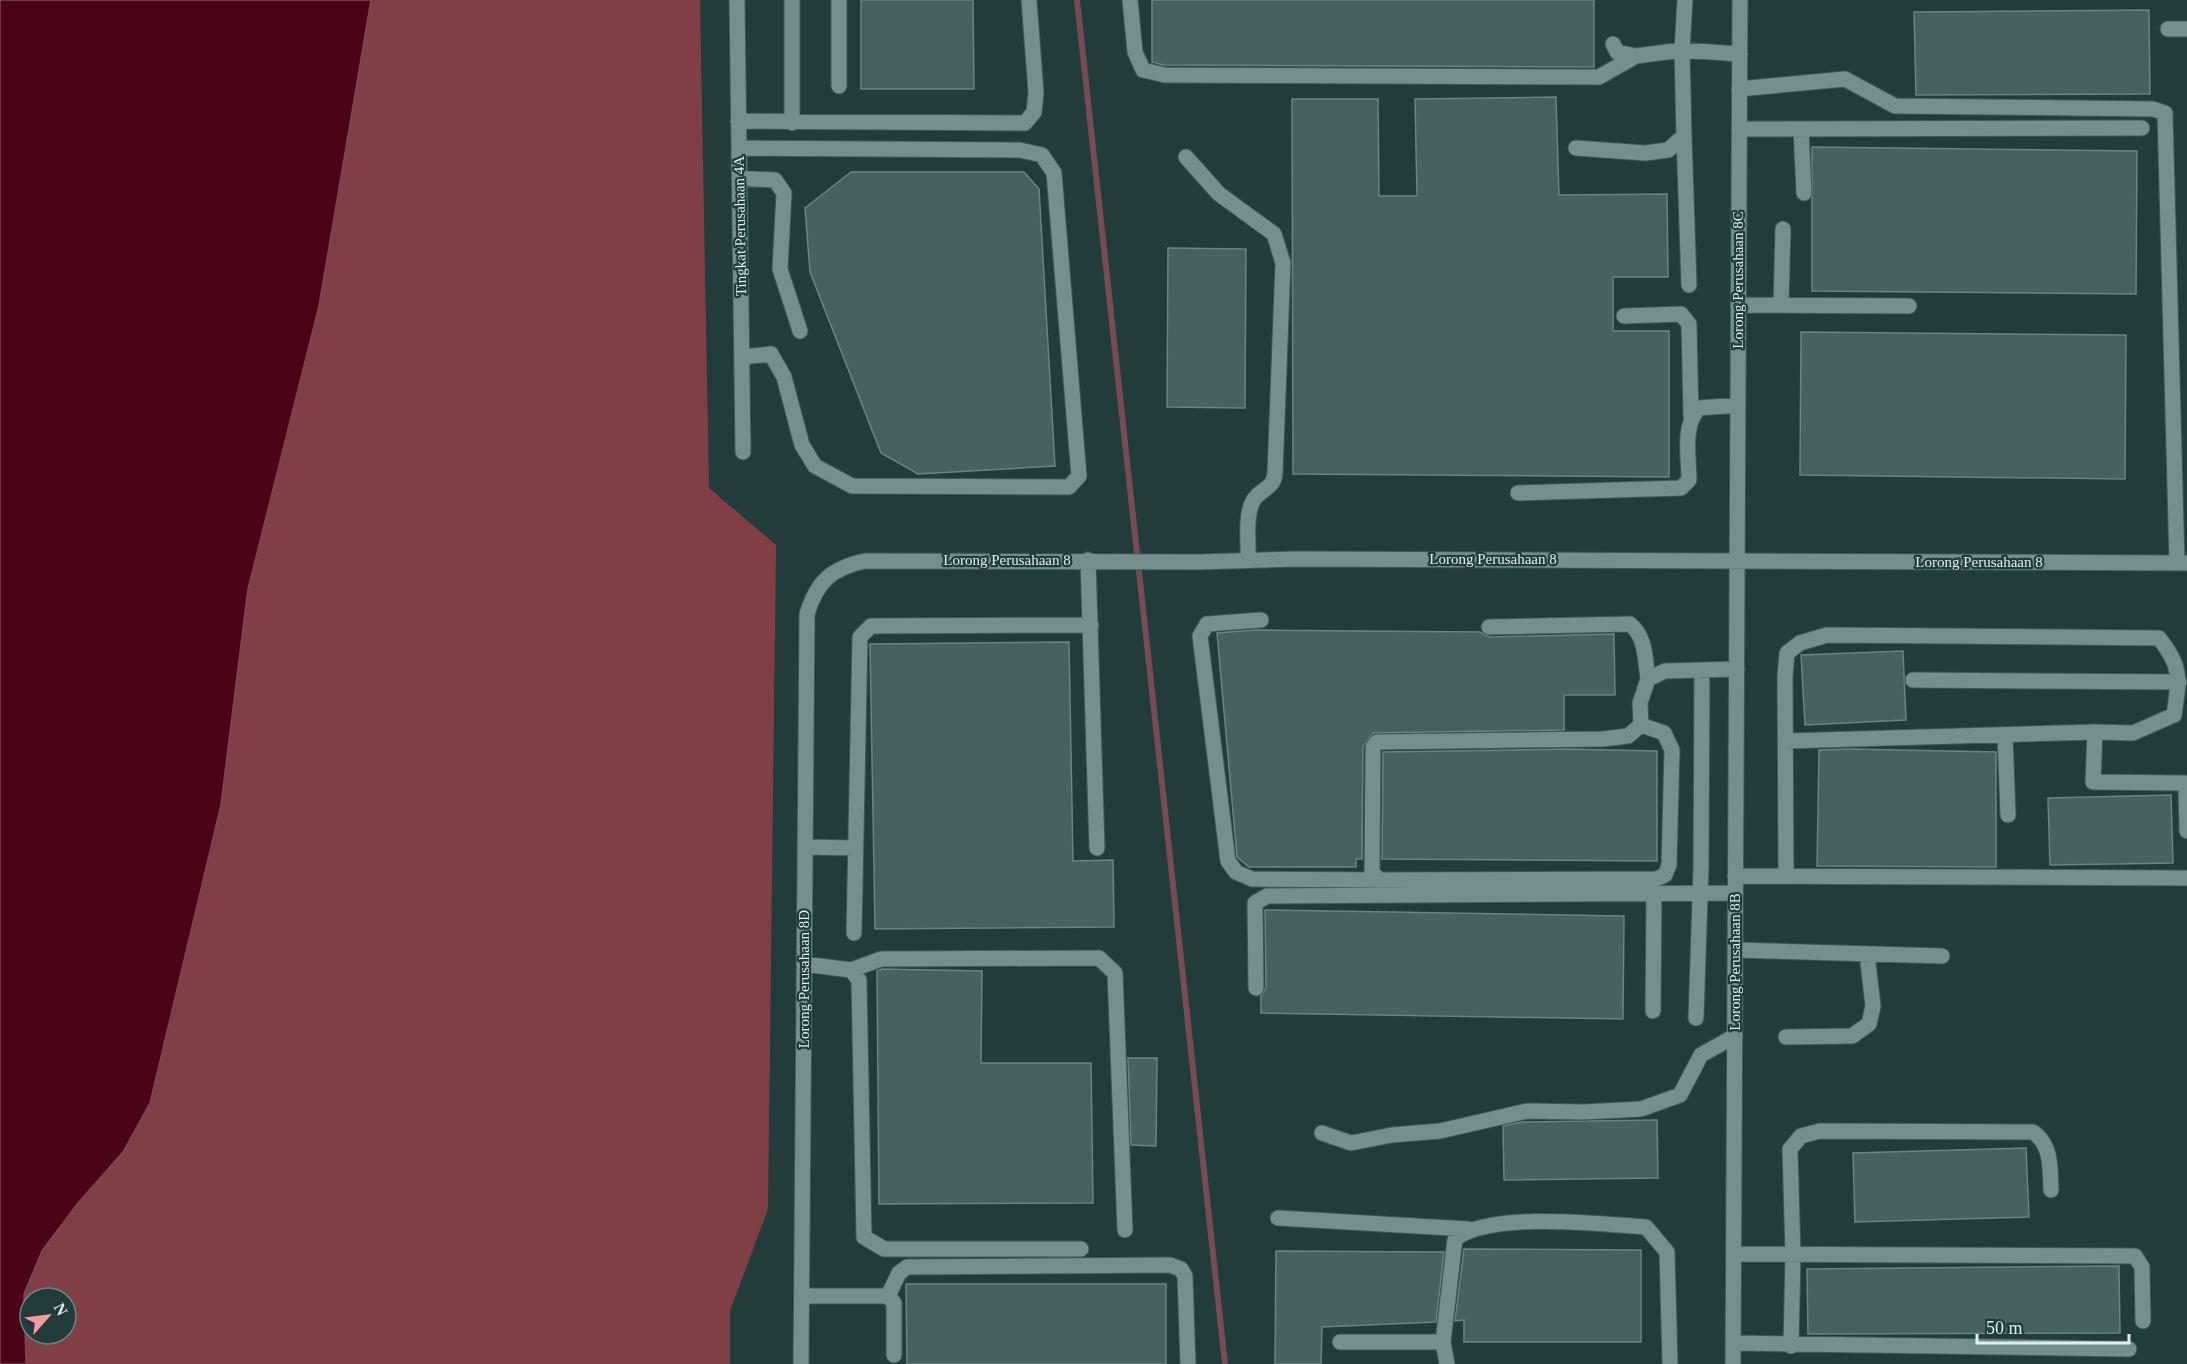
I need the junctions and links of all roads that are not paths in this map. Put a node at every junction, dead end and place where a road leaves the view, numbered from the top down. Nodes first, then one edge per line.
1 (737, 0) edge
2 (792, 0) edge
3 (839, 0) edge
4 (1029, 0) edge
5 (1130, 0) edge
6 (1685, 0) edge
7 (1740, 0) edge
8 (2168, 29) dead end
9 (2187, 29) edge
10 (1613, 44) dead end
11 (1682, 50) junction
12 (1740, 54) junction
13 (1636, 56) junction
14 (839, 86) dead end
15 (1739, 89) junction
16 (738, 121) junction
17 (792, 123) junction
18 (2142, 128) dead end
19 (1739, 129) junction
20 (1801, 129) junction
21 (1684, 136) junction
22 (739, 148) junction
23 (1576, 148) dead end
24 (1186, 157) dead end
25 (739, 178) junction
26 (1804, 193) dead end
27 (1783, 230) dead end
28 (1689, 285) dead end
29 (1738, 305) junction
30 (1781, 305) junction
31 (1909, 306) dead end
32 (1624, 316) dead end
33 (800, 331) dead end
34 (742, 357) junction
35 (1738, 405) junction
36 (1691, 416) junction
37 (743, 452) dead end
38 (2181, 477) edge
39 (1518, 493) dead end
40 (1089, 560) junction
41 (1248, 560) junction
42 (1737, 560) junction
43 (2182, 563) edge
44 (813, 596) joint
45 (1262, 620) dead end
46 (1091, 625) junction
47 (1489, 627) dead end
48 (1702, 669) junction
49 (1737, 669) junction
50 (1648, 679) junction
51 (1913, 680) dead end
52 (2179, 682) junction
53 (1641, 724) junction
54 (2095, 732) junction
55 (2005, 735) junction
56 (1786, 741) junction
57 (2008, 815) dead end
58 (2187, 831) edge
59 (805, 847) junction
60 (855, 848) junction
61 (1097, 848) dead end
62 (1736, 876) junction
63 (1786, 876) junction
64 (2187, 878) edge
65 (1380, 880) junction
66 (1699, 893) junction
67 (1735, 893) junction
68 (1654, 894) junction
69 (854, 933) dead end
70 (1735, 950) junction
71 (1867, 954) junction
72 (1942, 956) dead end
73 (804, 964) junction
74 (851, 970) junction
75 (1256, 988) dead end
76 (1653, 1011) dead end
77 (1695, 1018) dead end
78 (1735, 1036) junction
79 (1786, 1037) dead end
80 (1322, 1133) dead end
81 (2050, 1190) dead end
82 (1278, 1218) dead end
83 (1468, 1229) junction
84 (1125, 1230) dead end
85 (1081, 1249) dead end
86 (1734, 1254) junction
87 (1793, 1254) junction
88 (802, 1296) junction
89 (888, 1296) junction
90 (2143, 1321) dead end
91 (1340, 1342) dead end
92 (1443, 1342) junction
93 (1733, 1343) junction
94 (1791, 1346) junction
95 (2129, 1349) dead end
96 (894, 1355) dead end
97 (801, 1364) edge
98 (1188, 1364) edge
99 (1447, 1364) edge
100 (1670, 1364) edge
101 (1733, 1364) edge

1 - 16 street, Tingkat Perusahaan 4A
2 - 17 street
3 - 14 street
4 - 17 street
5 - 13 street
6 - 11 street
7 - 12 street, Lorong Perusahaan 8C
8 - 9 street
10 - 13 street
11 - 12 street
11 - 13 street
11 - 21 street
12 - 15 street, Lorong Perusahaan 8C
15 - 19 street, Lorong Perusahaan 8C
15 - 38 street
16 - 17 street
16 - 22 street, Tingkat Perusahaan 4A
18 - 20 street
19 - 20 street
19 - 29 street, Lorong Perusahaan 8C
20 - 26 street
21 - 23 street
21 - 28 street
22 - 25 street, Tingkat Perusahaan 4A
22 - 34 street
24 - 41 street
25 - 33 street
25 - 34 street, Tingkat Perusahaan 4A
27 - 30 street
29 - 30 street
29 - 35 street, Lorong Perusahaan 8C
30 - 31 street
32 - 36 street
34 - 37 street, Tingkat Perusahaan 4A
35 - 36 street
35 - 42 street, Lorong Perusahaan 8C
36 - 39 street
38 - 43 street
40 - 41 street, Lorong Perusahaan 8
40 - 44 street, Lorong Perusahaan 8
40 - 46 street
41 - 42 street, Lorong Perusahaan 8
42 - 43 street, Lorong Perusahaan 8
42 - 49 street, Lorong Perusahaan 8B
44 - 59 street, Lorong Perusahaan 8D
45 - 65 street
46 - 60 street
46 - 61 street
47 - 50 street
48 - 49 street
48 - 50 street
48 - 66 street
49 - 62 street, Lorong Perusahaan 8B
50 - 53 street
51 - 52 street
52 - 54 street
52 - 56 street
53 - 65 street
53 - 65 street
54 - 55 street
54 - 58 street
55 - 56 street
55 - 57 street
56 - 63 street
59 - 60 street
59 - 73 street, Lorong Perusahaan 8D
60 - 69 street
62 - 63 street
62 - 67 street, Lorong Perusahaan 8B
63 - 64 street
66 - 67 street
66 - 68 street
66 - 77 street
67 - 70 street, Lorong Perusahaan 8B
68 - 75 street
68 - 76 street
70 - 71 street
70 - 78 street, Lorong Perusahaan 8B
71 - 72 street
71 - 79 street
73 - 74 street
73 - 88 street, Lorong Perusahaan 8D
74 - 84 street
74 - 85 street
78 - 80 street
78 - 86 street, Lorong Perusahaan 8B
81 - 87 street
82 - 83 street
83 - 92 street
83 - 100 street
86 - 87 street
86 - 93 street, Lorong Perusahaan 8B
87 - 90 street
87 - 94 street
88 - 89 street
88 - 97 street, Lorong Perusahaan 8D
89 - 96 street
89 - 98 street
91 - 92 street
92 - 99 street
93 - 94 street
93 - 101 street, Lorong Perusahaan 8B
94 - 95 street

